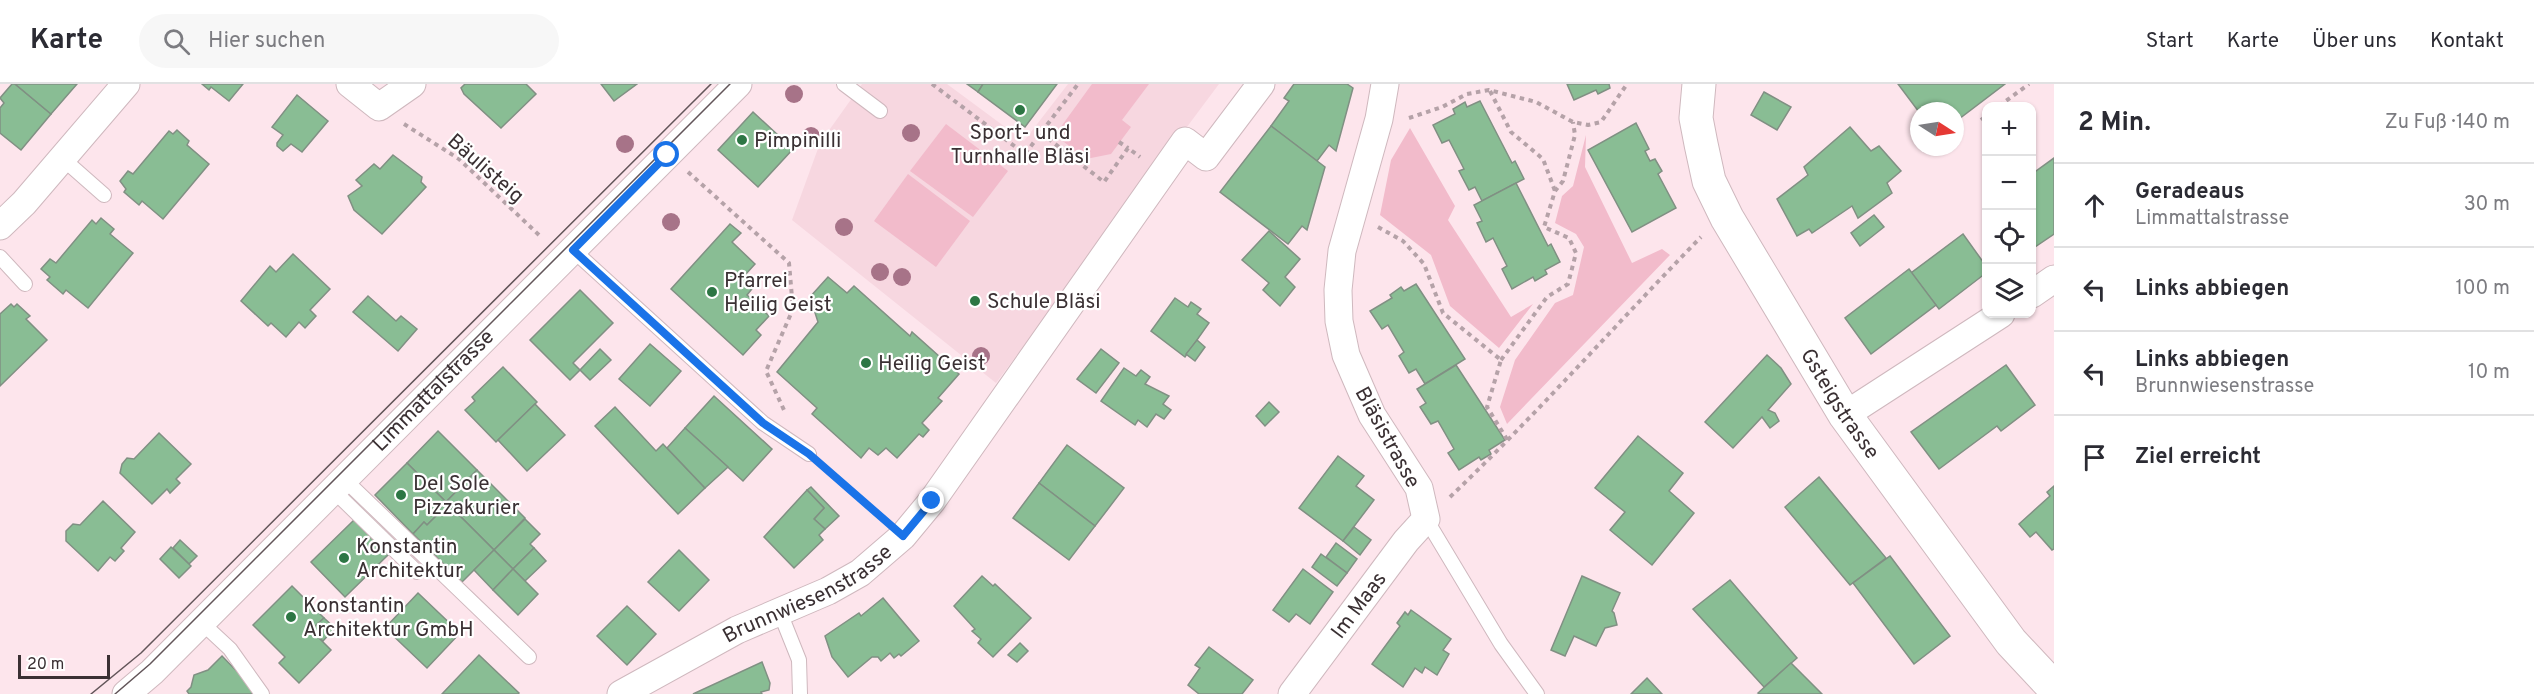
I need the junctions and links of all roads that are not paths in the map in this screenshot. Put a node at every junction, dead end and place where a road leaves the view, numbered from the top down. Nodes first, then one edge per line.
1 (126, 84) edge
2 (350, 84) edge
3 (412, 84) edge
4 (738, 84) edge
5 (844, 84) edge
6 (1261, 84) edge
7 (1385, 84) edge
8 (1699, 84) edge
9 (880, 111) dead end
10 (62, 158) junction
11 (105, 195) dead end
12 (0, 226) edge
13 (573, 250) junction
14 (0, 257) edge
15 (2054, 279) edge
16 (25, 284) dead end
17 (2036, 291) edge
18 (1995, 318) edge
19 (1845, 415) junction
20 (809, 454) road end
21 (338, 485) junction
22 (1436, 510) junction
23 (417, 572) dead end
24 (779, 610) junction
25 (201, 622) junction
26 (529, 657) dead end
27 (2054, 688) edge
28 (126, 694) edge
29 (262, 694) edge
30 (621, 694) edge
31 (800, 694) edge
32 (1292, 694) edge
33 (1537, 694) edge

1 - 10 street
2 - 3 street
4 - 13 street, Limmattalstrasse
5 - 9 lane
6 - 24 street, Brunnwiesenstrasse
7 - 22 street, Bläsistrasse
8 - 19 street, Gsteigstrasse
10 - 11 lane
10 - 12 street
13 - 20 lane
13 - 21 street, Limmattalstrasse
14 - 16 lane
15 - 17 street
18 - 19 street
19 - 27 street, Gsteigstrasse
21 - 23 lane
21 - 25 street, Limmattalstrasse
21 - 26 lane
22 - 32 street, Im Maas
22 - 33 lane, Bläsistrasse
24 - 30 street, Brunnwiesenstrasse
24 - 31 lane
25 - 28 street, Limmattalstrasse
25 - 29 lane

